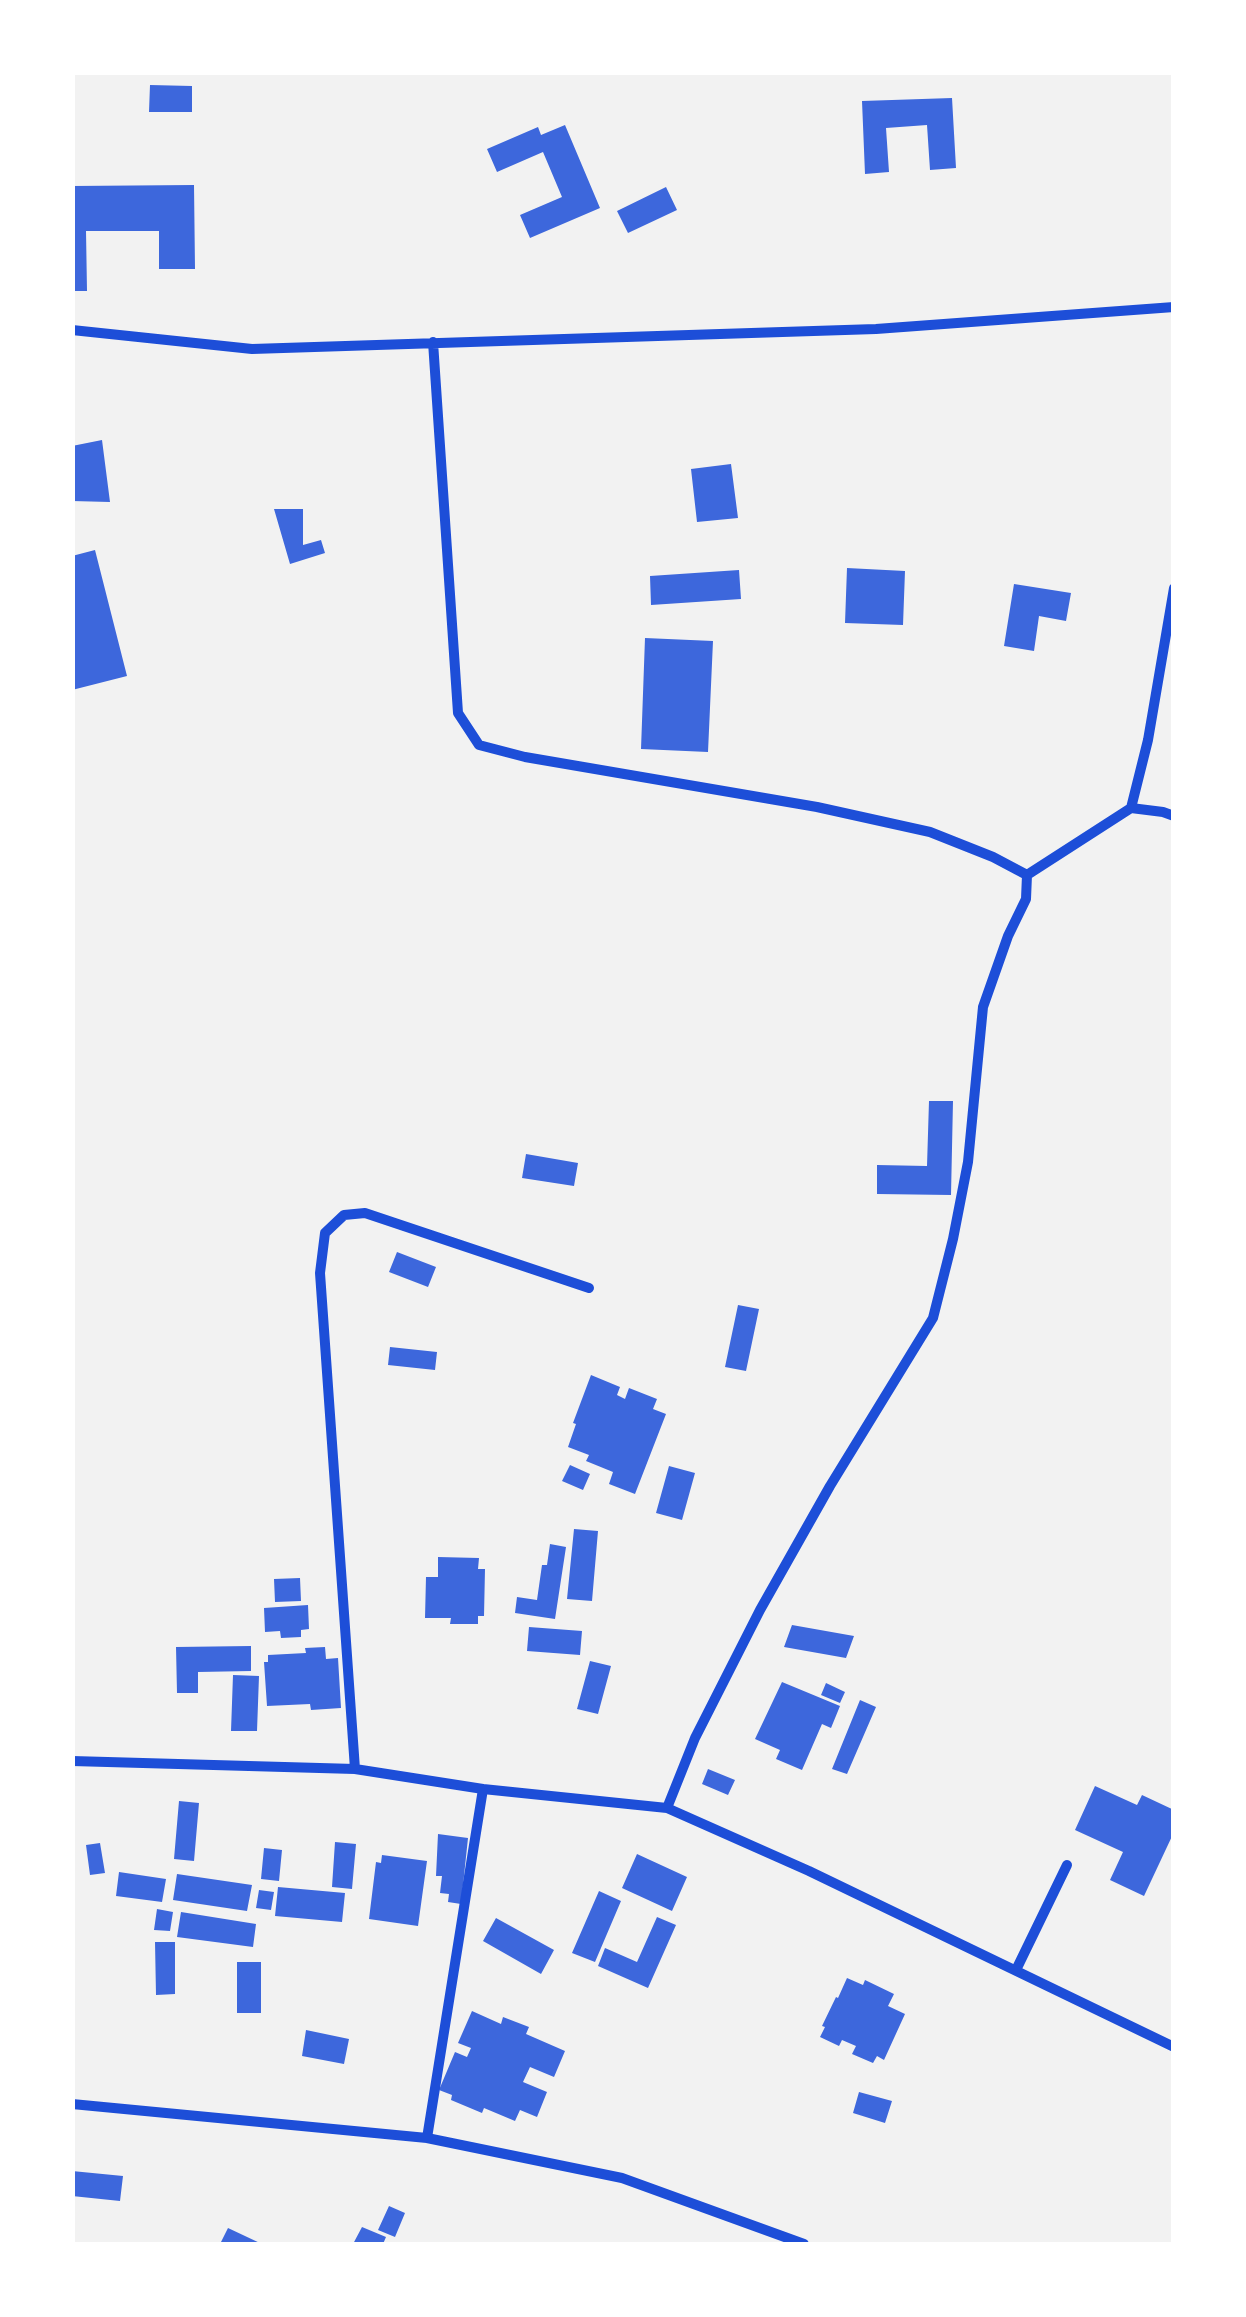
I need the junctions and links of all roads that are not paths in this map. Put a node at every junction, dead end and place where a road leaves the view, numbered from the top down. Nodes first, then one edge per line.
1 (1174, 307) edge
2 (72, 330) edge
3 (432, 342) junction
4 (1174, 588) edge
5 (1131, 808) junction
6 (1174, 816) edge
7 (1027, 875) junction
8 (588, 1288) dead end
9 (72, 1761) edge
10 (355, 1769) junction
11 (483, 1789) junction
12 (666, 1808) junction
13 (1067, 1865) dead end
14 (1016, 1970) junction
15 (1174, 2047) edge
16 (72, 2104) edge
17 (427, 2138) junction
18 (804, 2244) edge

1 - 3 street
2 - 3 street
3 - 7 street
4 - 5 street
5 - 6 street
5 - 7 street
7 - 12 street
8 - 10 street
9 - 10 street
10 - 11 street
11 - 12 street
11 - 17 street
12 - 14 street
13 - 14 street
14 - 15 street
16 - 17 street
17 - 18 street

